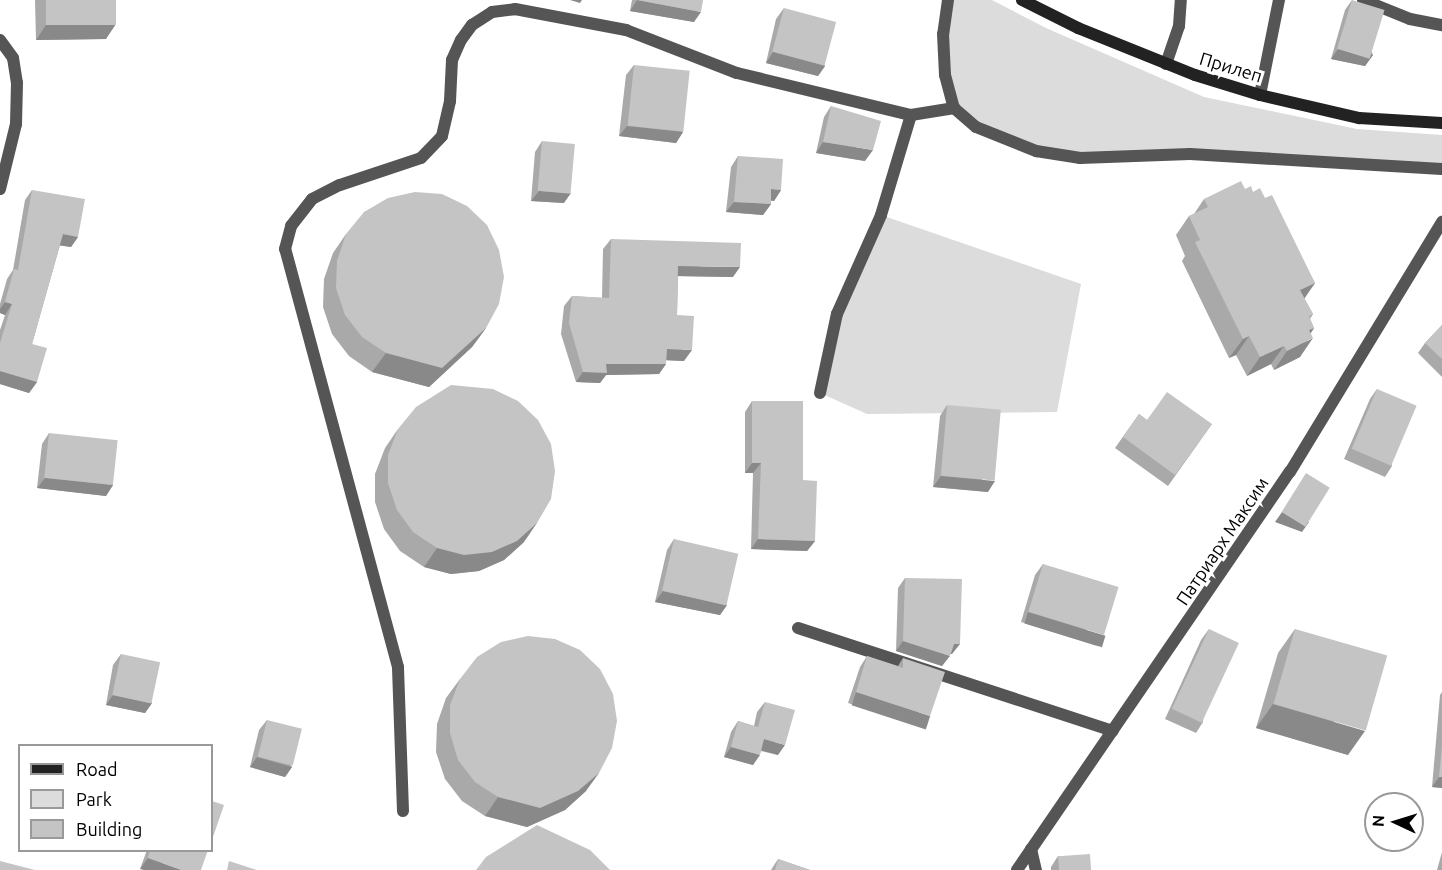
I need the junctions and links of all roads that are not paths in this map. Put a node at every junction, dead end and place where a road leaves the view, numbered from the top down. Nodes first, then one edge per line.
1 (948, 0) edge
2 (1022, 0) edge
3 (1181, 0) edge
4 (1279, 0) edge
5 (1363, 0) edge
6 (1442, 25) edge
7 (0, 40) edge
8 (1166, 64) junction
9 (1260, 96) junction
10 (954, 108) junction
11 (911, 116) junction
12 (1442, 123) edge
13 (1442, 169) edge
14 (0, 189) edge
15 (1442, 222) edge
16 (820, 393) dead end
17 (798, 628) dead end
18 (1113, 731) junction
19 (403, 811) dead end
20 (1031, 849) junction
21 (1017, 870) edge
22 (1036, 870) edge

1 - 10 street
2 - 8 street, Прилеп
3 - 8 street
4 - 9 street
5 - 6 street
7 - 14 street
8 - 9 street, Прилеп
9 - 12 street, Прилеп
10 - 11 street
10 - 13 street
11 - 16 street
11 - 19 street
15 - 18 street, Патриарх Максим
17 - 18 street
18 - 20 street, Патриарх Максим
20 - 21 street, Патриарх Максим
20 - 22 street

